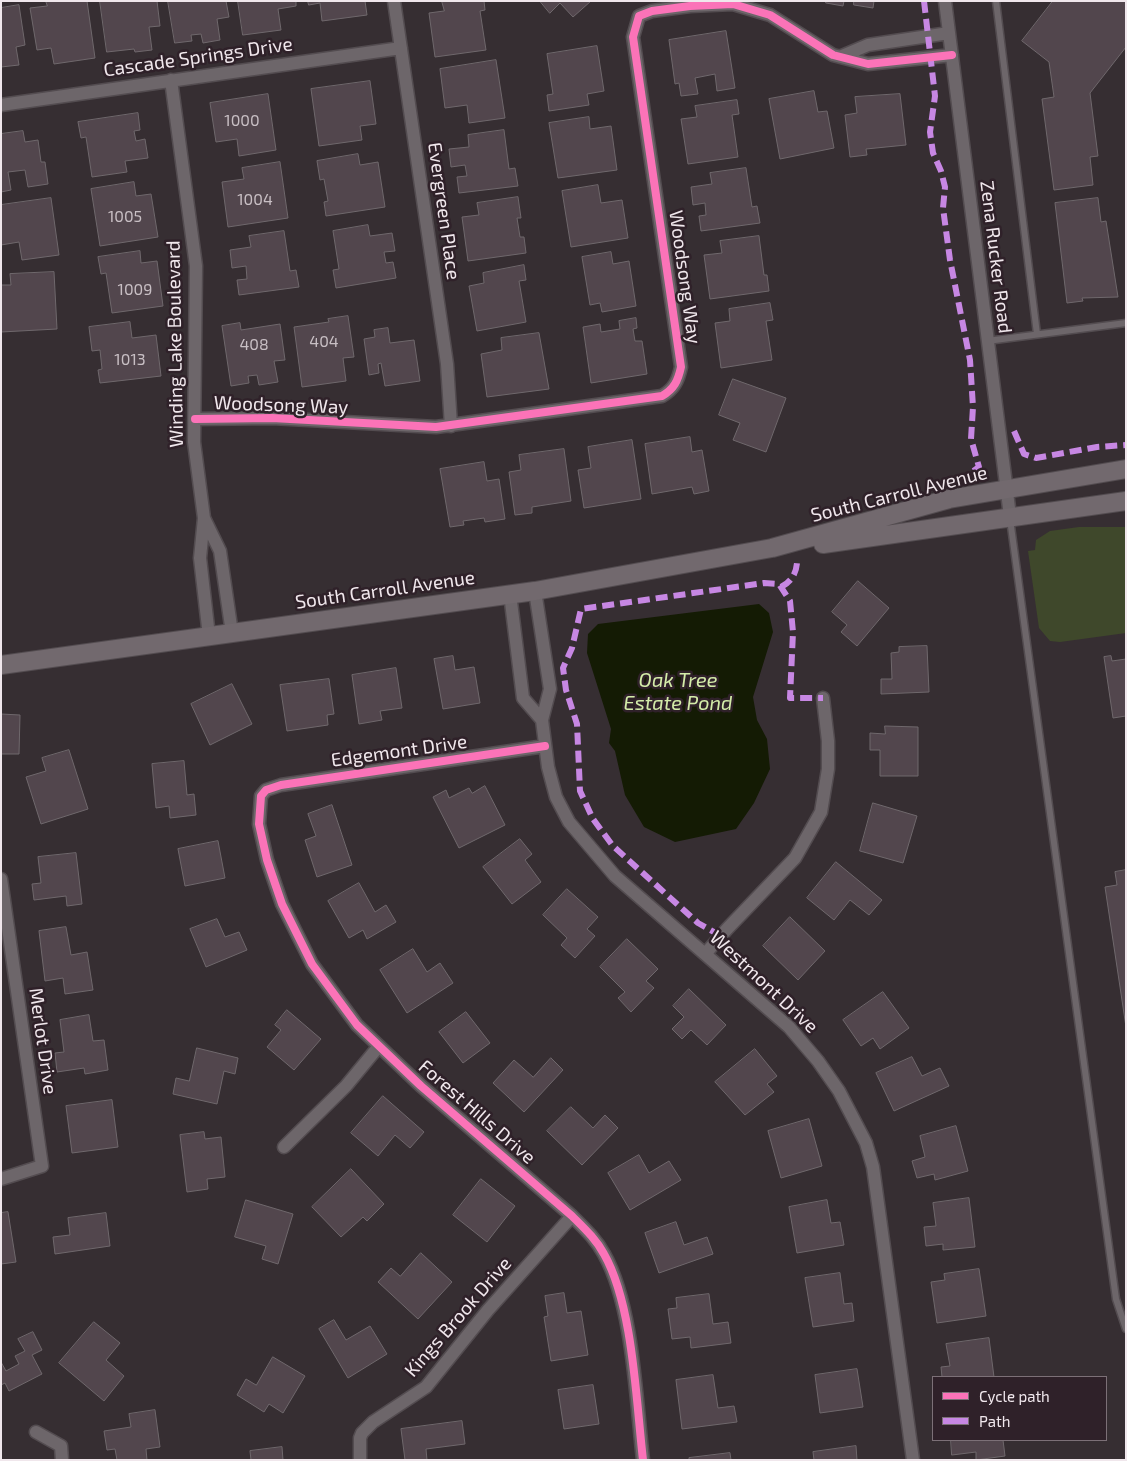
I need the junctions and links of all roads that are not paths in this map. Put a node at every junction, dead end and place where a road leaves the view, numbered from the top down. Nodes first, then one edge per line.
1 (394, 1) edge
2 (945, 1) edge
3 (996, 1) edge
4 (949, 33) junction
5 (401, 48) junction
6 (952, 55) junction
7 (842, 56) junction
8 (171, 80) junction
9 (1, 105) edge
10 (1126, 323) edge
11 (1037, 334) junction
12 (987, 340) junction
13 (195, 419) junction
14 (451, 426) junction
15 (1126, 469) edge
16 (1006, 490) junction
17 (1126, 501) edge
18 (1010, 516) junction
19 (204, 518) junction
20 (772, 548) junction
21 (535, 591) junction
22 (510, 594) junction
23 (232, 633) junction
24 (209, 636) junction
25 (1, 666) edge
26 (823, 698) dead end
27 (542, 720) junction
28 (545, 746) junction
29 (261, 796) joint
30 (1, 879) edge
31 (706, 953) junction
32 (379, 1046) junction
33 (284, 1147) dead end
34 (1, 1179) edge
35 (572, 1216) junction
36 (1126, 1329) edge
37 (36, 1432) dead end
38 (62, 1460) edge
39 (360, 1460) edge
40 (643, 1460) edge
41 (913, 1460) edge

1 - 5 street, Evergreen Place
2 - 4 street, Zena Rucker Road
3 - 11 lane
4 - 6 street, Zena Rucker Road
4 - 7 street
5 - 8 street, Cascade Springs Drive
5 - 14 street, Evergreen Place
6 - 7 street, Woodsong Way
6 - 12 street, Zena Rucker Road
7 - 14 street, Woodsong Way
8 - 9 street, Cascade Springs Drive
8 - 13 street, Winding Lake Boulevard
10 - 11 lane
11 - 12 lane
12 - 16 street, Zena Rucker Road
13 - 14 street, Woodsong Way
13 - 19 street, Winding Lake Boulevard
15 - 16 main road, South Carroll Avenue
16 - 18 street, Zena Rucker Road
16 - 20 main road, South Carroll Avenue
17 - 18 main road, South Carroll Avenue
18 - 20 main road, South Carroll Avenue
18 - 36 lane
19 - 23 street, Winding Lake Boulevard
19 - 24 street, Winding Lake Boulevard
20 - 21 main road, South Carroll Avenue
21 - 22 main road, South Carroll Avenue
21 - 27 street, Westmont Drive
22 - 23 main road, South Carroll Avenue
22 - 27 street
23 - 24 main road, South Carroll Avenue
24 - 25 main road, South Carroll Avenue
26 - 31 street
27 - 28 street, Westmont Drive
28 - 29 street, Edgemont Drive
28 - 31 street, Westmont Drive
29 - 32 street, Forest Hills Drive
30 - 34 street, Merlot Drive
31 - 41 street, Westmont Drive
32 - 33 street
32 - 35 street, Forest Hills Drive
35 - 39 street, Kings Brook Drive
35 - 40 street, Forest Hills Drive
37 - 38 street

